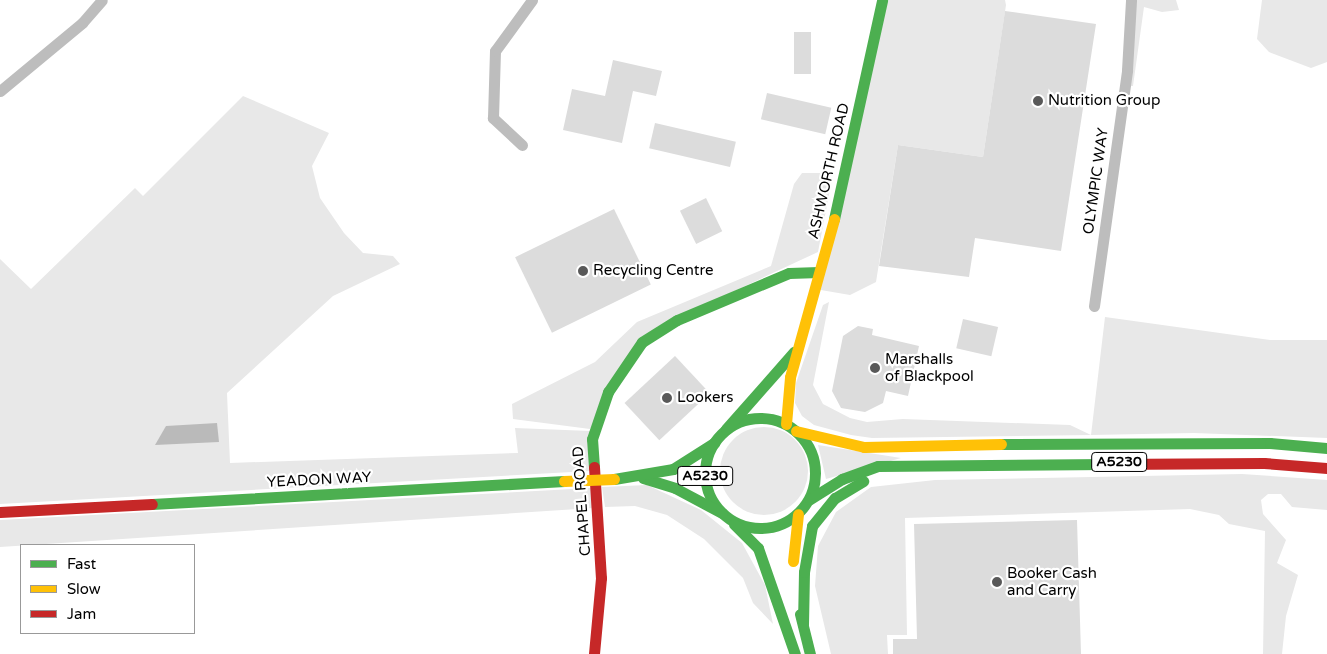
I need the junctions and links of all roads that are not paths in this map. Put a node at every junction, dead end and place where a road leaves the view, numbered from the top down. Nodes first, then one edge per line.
1 (102, 0) edge
2 (532, 0) edge
3 (882, 0) edge
4 (1131, 0) edge
5 (0, 90) edge
6 (522, 145) dead end
7 (819, 272) junction
8 (1094, 306) dead end
9 (798, 348) junction
10 (786, 424) junction
11 (726, 430) junction
12 (796, 431) junction
13 (714, 443) junction
14 (1327, 448) edge
15 (912, 467) junction
16 (1327, 468) edge
17 (639, 478) junction
18 (810, 499) junction
19 (0, 512) edge
20 (798, 514) junction
21 (726, 517) junction
22 (803, 624) junction
23 (594, 654) edge
24 (795, 654) edge
25 (810, 654) edge

1 - 5 street
2 - 6 street
3 - 7 main road, ASHWORTH ROAD
4 - 8 street, OLYMPIC WAY
7 - 9 main road, ASHWORTH ROAD
7 - 23 main road, CHAPEL ROAD
9 - 10 main road, ASHWORTH ROAD
9 - 11 main road, ASHWORTH ROAD
10 - 11 main road, A5230
10 - 12 main road, A5230
11 - 13 main road, A5230
12 - 14 main road, A5230
12 - 18 main road, A5230
13 - 17 main road, YEADON WAY
13 - 21 main road, A5230
15 - 16 main road, A5230
15 - 18 main road, A5230
15 - 22 main road, A5230
17 - 19 main road, YEADON WAY, bridge
17 - 21 main road, YEADON WAY
18 - 20 main road, A5230
20 - 21 main road, A5230
20 - 22 main road, A5230
21 - 24 main road, A5230
22 - 25 main road, A5230

